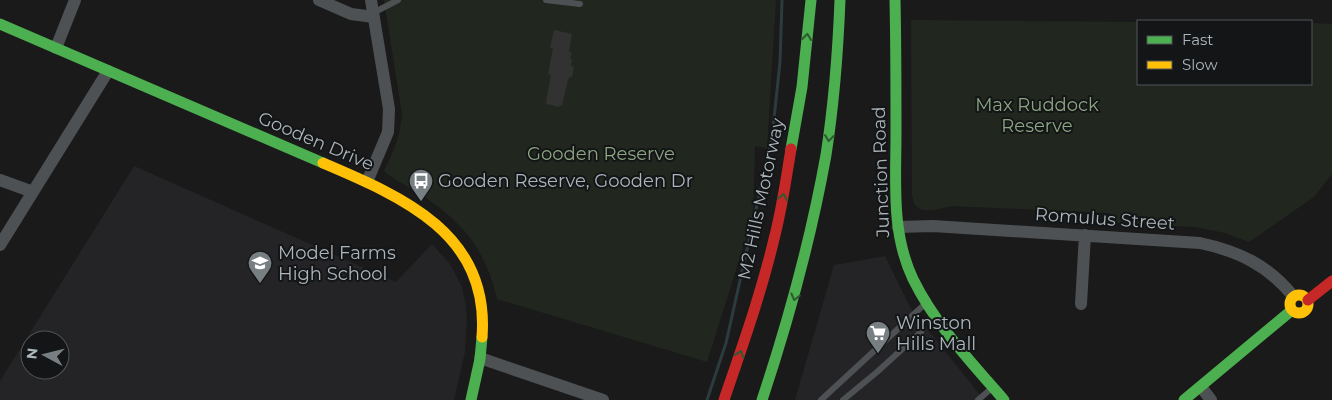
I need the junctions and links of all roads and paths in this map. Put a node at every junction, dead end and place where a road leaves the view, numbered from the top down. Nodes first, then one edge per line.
1 (75, 0) edge
2 (319, 0) edge
3 (398, 0) edge
4 (546, 0) edge
5 (811, 0) edge
6 (840, 0) edge
7 (895, 0) edge
8 (580, 4) dead end
9 (373, 10) edge
10 (0, 24) edge
11 (56, 48) junction
12 (108, 71) junction
13 (0, 180) edge
14 (367, 182) junction
15 (33, 192) junction
16 (898, 227) junction
17 (1085, 235) junction
18 (0, 245) edge
19 (1332, 281) edge
20 (1293, 296) junction
21 (1308, 300) junction
22 (927, 302) junction
23 (1081, 304) dead end
24 (1292, 310) junction
25 (921, 332) dead end
26 (480, 358) junction
27 (993, 387) junction
28 (1201, 387) junction
29 (471, 400) edge
30 (603, 400) edge
31 (724, 400) edge
32 (762, 400) edge
33 (821, 400) edge
34 (843, 400) edge
35 (978, 400) edge
36 (1004, 400) edge
37 (1184, 400) edge
38 (1211, 400) edge

1 - 11 street
2 - 9 street
3 - 9 lane
4 - 8 lane
31 -> 5 main road, M2 Hills Motorway
6 -> 32 main road
7 - 16 main road, Junction Road
9 - 14 street
10 - 11 main road, Gooden Drive
11 - 12 main road, Gooden Drive
12 - 14 main road, Gooden Drive
12 - 15 street
13 - 15 street
14 - 26 main road, Gooden Drive
15 - 18 street
16 - 17 street, Romulus Street
16 - 22 main road, Junction Road
17 - 20 street, Romulus Street
17 - 23 street
19 - 21 main road
20 - 21 main road
20 - 24 main road
21 - 24 main road
22 - 27 main road, Junction Road
22 - 33 lane
24 - 28 main road
25 - 34 lane
26 - 29 main road, Gooden Drive
26 - 30 street
27 - 35 lane
27 - 36 main road, Junction Road
28 - 37 main road
28 - 38 street

